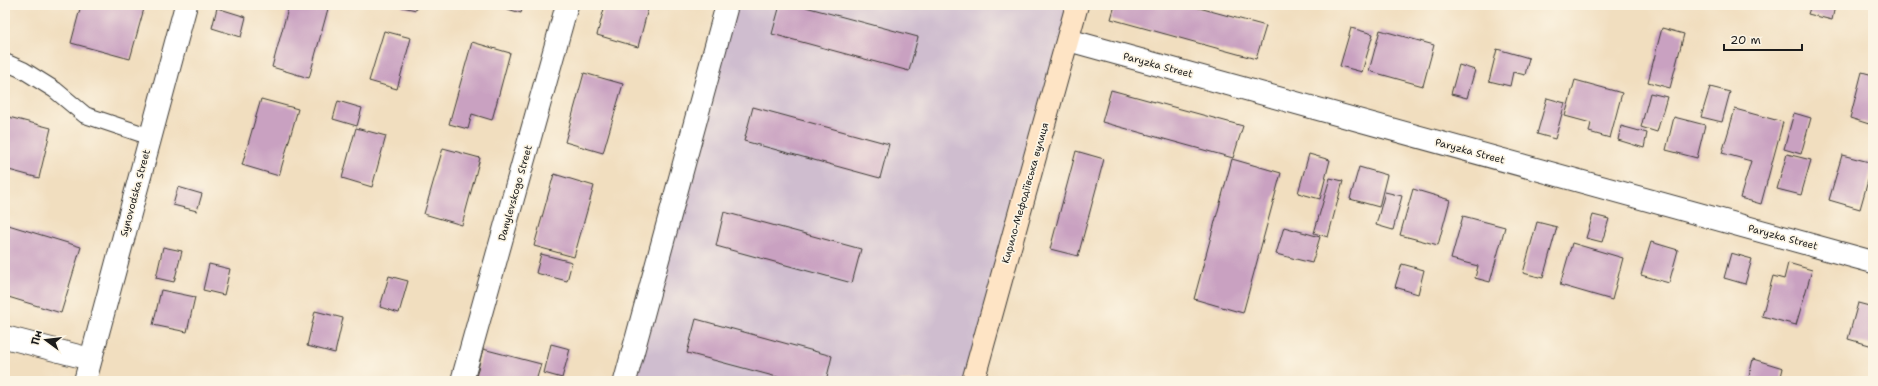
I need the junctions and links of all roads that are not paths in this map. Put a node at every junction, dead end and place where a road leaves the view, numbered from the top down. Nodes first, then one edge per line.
1 (186, 5) edge
2 (567, 5) edge
3 (727, 5) edge
4 (1077, 5) edge
5 (1068, 40) junction
6 (5, 62) edge
7 (151, 137) junction
8 (1873, 262) edge
9 (5, 336) edge
10 (90, 358) junction
11 (85, 381) edge
12 (462, 381) edge
13 (625, 381) edge
14 (973, 381) edge

1 - 7 street, Synovodska Street
2 - 12 street, Danylevskogo Street
3 - 13 street
4 - 5 street, Кирило-Мефодіївська вулиця
5 - 8 street, Paryzka Street
5 - 14 street, Кирило-Мефодіївська вулиця
6 - 7 lane
7 - 10 street, Synovodska Street
9 - 10 street
10 - 11 street, Synovodska Street

